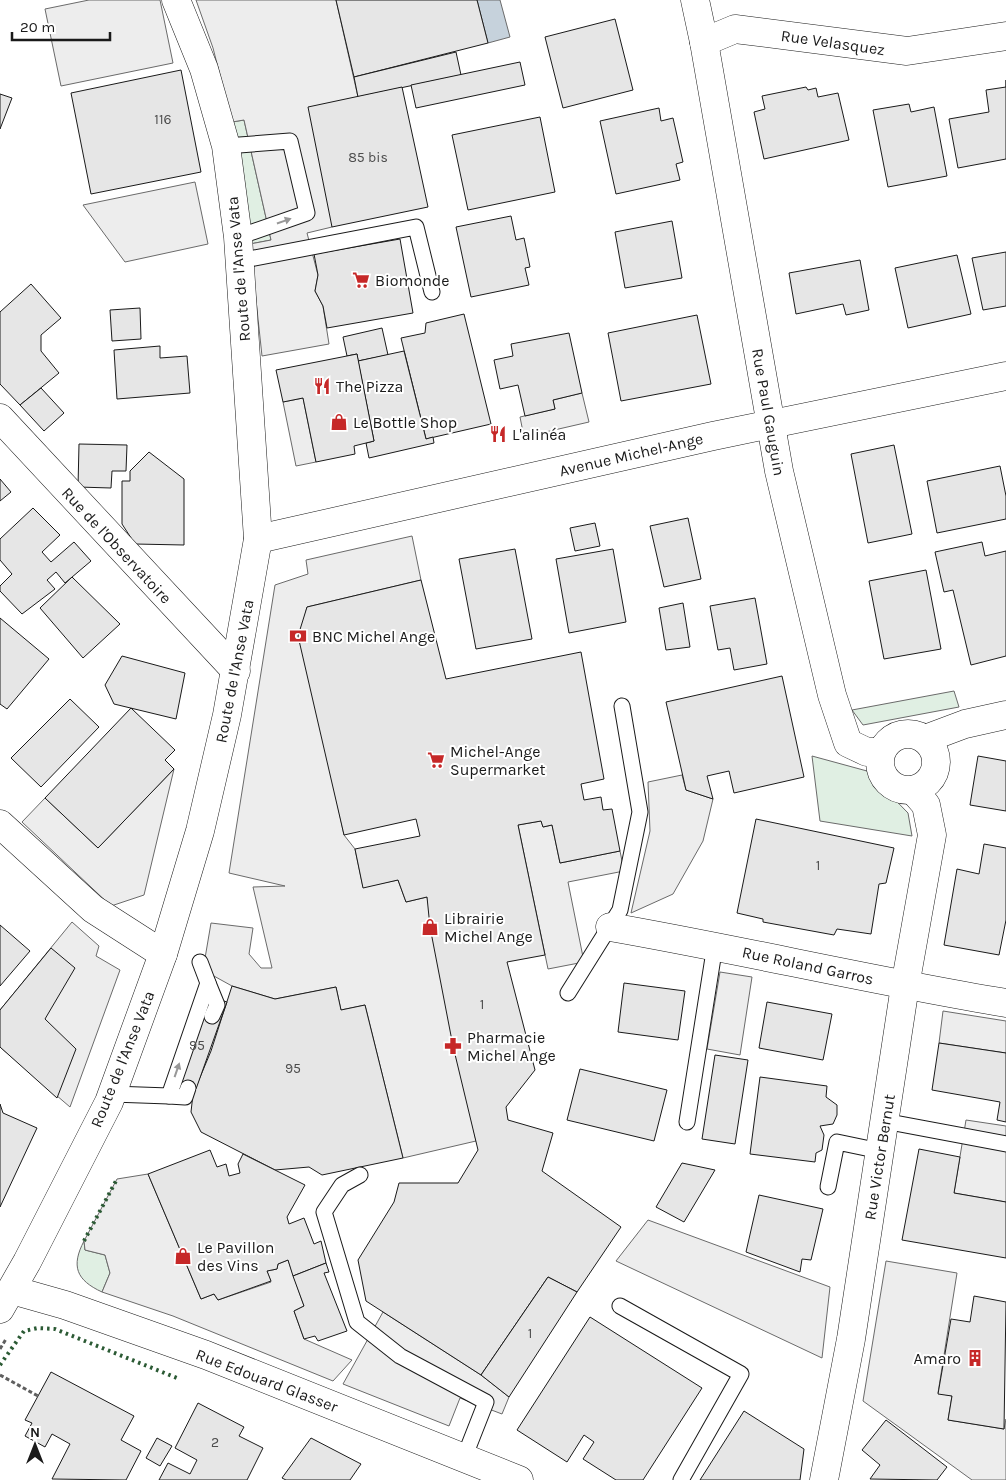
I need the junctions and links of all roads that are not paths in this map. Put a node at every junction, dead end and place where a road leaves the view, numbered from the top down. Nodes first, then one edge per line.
1 (176, 0) edge
2 (694, 0) edge
3 (1006, 36) edge
4 (704, 42) junction
5 (226, 146) junction
6 (238, 249) junction
7 (432, 292) dead end
8 (1006, 376) edge
9 (0, 418) edge
10 (770, 425) junction
11 (258, 539) junction
12 (236, 670) junction
13 (622, 706) dead end
14 (1006, 715) edge
15 (925, 739) junction
16 (881, 752) junction
17 (912, 790) junction
18 (0, 824) edge
19 (610, 927) junction
20 (716, 945) junction
21 (163, 954) junction
22 (200, 962) dead end
23 (208, 983) junction
24 (905, 986) junction
25 (568, 993) dead end
26 (1006, 1003) edge
27 (212, 1016) dead end
28 (188, 1088) dead end
29 (112, 1094) junction
30 (168, 1096) junction
31 (884, 1121) junction
32 (687, 1122) dead end
33 (1006, 1144) edge
34 (880, 1152) junction
35 (360, 1175) dead end
36 (828, 1187) dead end
37 (6, 1299) edge
38 (620, 1306) dead end
39 (464, 1458) junction
40 (519, 1480) edge
41 (681, 1480) edge
42 (824, 1480) edge

1 - 5 street, Route de l'Anse Vata
2 - 4 street
3 - 4 street, Rue Velasquez
4 - 10 street, Rue Paul Gauguin
5 - 6 street, Route de l'Anse Vata
6 -> 5 lane
6 - 7 lane
6 - 11 street, Route de l'Anse Vata
8 - 10 street, Avenue Michel-Ange
9 - 12 street, Rue de l'Observatoire
10 - 11 street, Avenue Michel-Ange
10 - 16 street, Rue Paul Gauguin
11 - 12 street, Route de l'Anse Vata
12 - 21 street, Route de l'Anse Vata
13 - 19 lane
14 - 15 street
15 - 16 street
15 - 17 street
16 - 17 street
17 - 24 street, Rue Victor Bernut
18 - 21 street
19 - 20 street, Rue Roland Garros
19 - 25 lane
20 - 24 street, Rue Roland Garros
20 - 32 lane
21 - 29 street, Route de l'Anse Vata
22 - 23 lane
23 - 27 lane
30 -> 23 lane
24 - 26 street, Rue Roland Garros
24 - 31 street, Rue Victor Bernut
28 - 30 lane
29 - 30 lane
29 - 37 street, Route de l'Anse Vata
31 - 33 lane
31 - 34 street, Rue Victor Bernut
34 - 36 lane
34 - 42 street, Rue Victor Bernut
35 - 39 lane
37 - 39 street, Rue Edouard Glasser
38 - 41 lane
39 - 40 street, Rue Edouard Glasser

